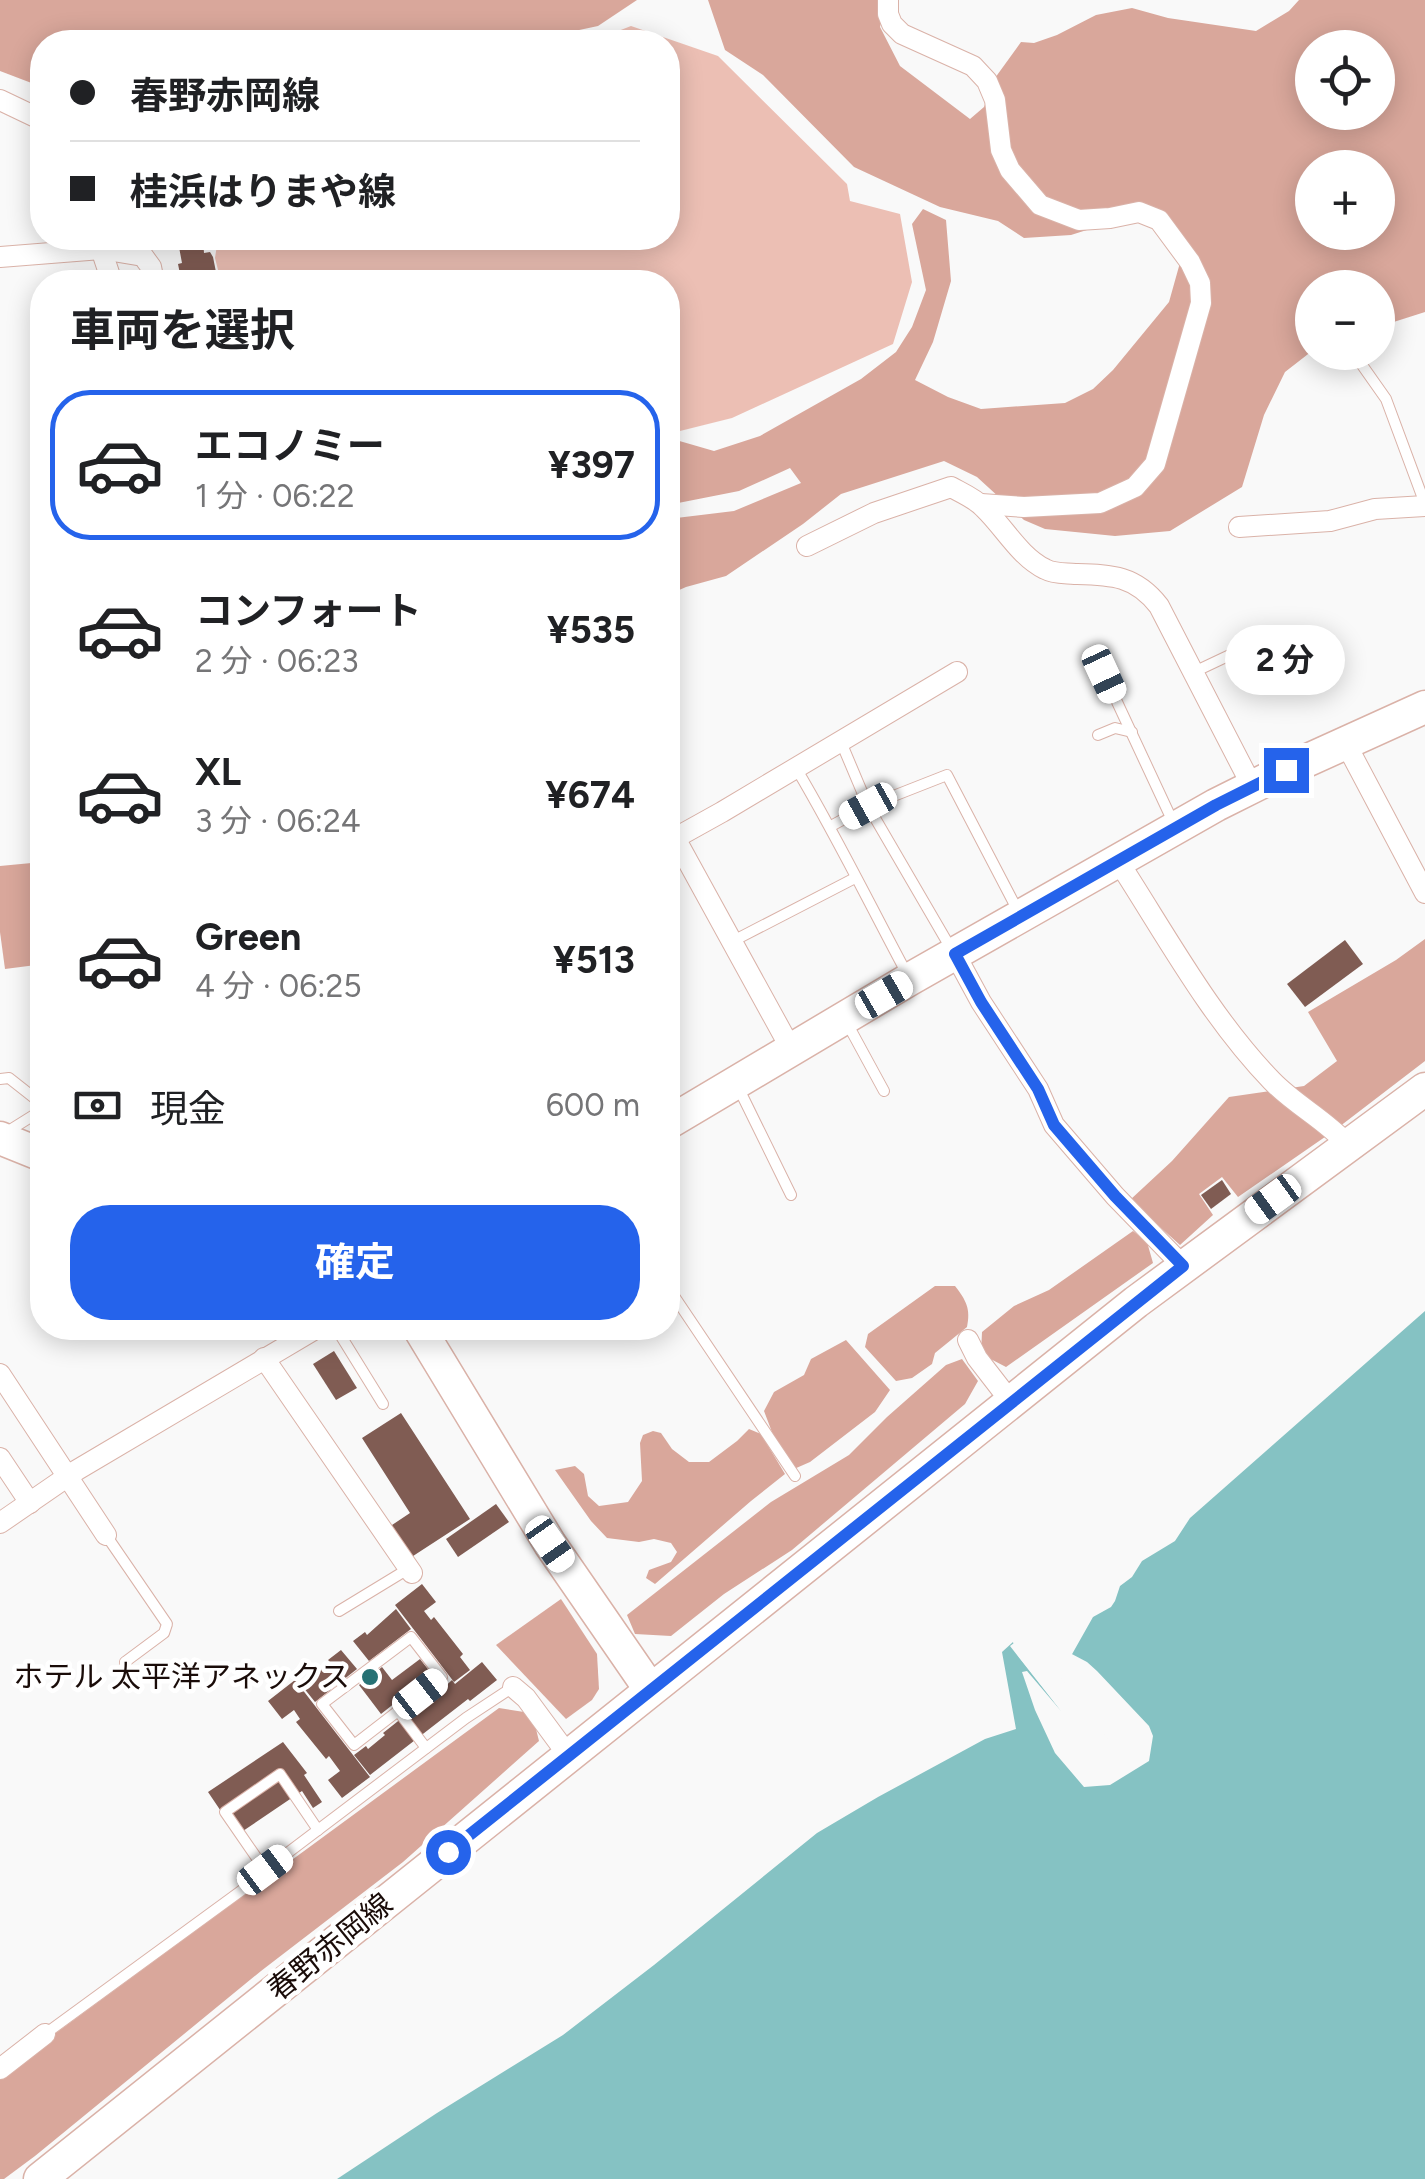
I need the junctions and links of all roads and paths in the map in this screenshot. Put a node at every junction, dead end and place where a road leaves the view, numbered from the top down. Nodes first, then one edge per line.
1 (888, 0) edge
2 (0, 100) edge
3 (30, 114) edge
4 (50, 250) edge
5 (124, 250) edge
6 (0, 257) edge
7 (152, 270) edge
8 (1366, 370) edge
9 (981, 504) junction
10 (1425, 505) edge
11 (1240, 527) dead end
12 (807, 546) dead end
13 (1249, 646) dead end
14 (957, 672) dead end
15 (1193, 672) junction
16 (1104, 674) dead end
17 (1425, 706) edge
18 (1132, 732) junction
19 (1098, 735) dead end
20 (840, 742) junction
21 (1346, 744) junction
22 (796, 768) junction
23 (1252, 786) junction
24 (868, 806) junction
25 (831, 826) junction
26 (1176, 828) junction
27 (680, 835) edge
28 (680, 855) edge
29 (1118, 861) junction
30 (856, 878) junction
31 (1425, 893) edge
32 (1021, 916) junction
33 (732, 942) junction
34 (955, 954) junction
35 (910, 980) junction
36 (844, 1018) junction
37 (791, 1049) junction
38 (0, 1078) edge
39 (736, 1081) junction
40 (1425, 1089) edge
41 (884, 1091) dead end
42 (30, 1096) edge
43 (30, 1116) edge
44 (680, 1116) edge
45 (2, 1139) edge
46 (1348, 1145) junction
47 (30, 1150) edge
48 (791, 1195) dead end
49 (1183, 1266) junction
50 (680, 1305) edge
51 (296, 1340) edge
52 (344, 1340) edge
53 (425, 1340) edge
54 (968, 1340) dead end
55 (264, 1358) junction
56 (0, 1374) edge
57 (1011, 1402) junction
58 (384, 1404) dead end
59 (0, 1458) edge
60 (68, 1476) junction
61 (795, 1476) dead end
62 (30, 1503) junction
63 (0, 1523) edge
64 (106, 1535) joint
65 (410, 1570) joint
66 (339, 1612) dead end
67 (125, 1662) dead end
68 (513, 1687) joint
69 (650, 1689) junction
70 (398, 1712) junction
71 (426, 1748) junction
72 (568, 1755) junction
73 (318, 1830) junction
74 (265, 1870) junction
75 (44, 2034) joint
76 (0, 2069) edge
77 (40, 2179) edge

1 - 9 street
2 - 3 street
4 - 6 street
5 - 7 street
8 - 10 lane
9 - 12 street
9 - 15 street
10 - 11 street
13 - 15 lane
14 - 20 street
15 - 23 street
16 - 18 lane
17 - 21 main road
18 - 19 lane
18 - 26 lane
20 - 22 street
20 - 24 lane
21 - 23 main road
21 - 31 street
22 - 25 lane
22 - 27 street
23 - 26 main road
24 - 25 lane
24 - 32 lane
24 - 34 lane
25 - 30 lane
26 - 29 main road
28 - 33 street
29 - 32 main road
29 - 46 street
30 - 33 lane
30 - 35 lane
32 - 34 main road
33 - 37 street
34 - 35 main road
34 - 49 street
35 - 36 main road
36 - 37 main road
36 - 41 lane
37 - 39 main road
38 - 42 lane
39 - 44 main road
39 - 48 lane
40 - 46 main road, 春野赤岡線
43 - 45 lane
45 - 47 main road
46 - 49 main road, 春野赤岡線
49 - 57 main road, 春野赤岡線
50 - 61 lane
51 - 55 street
52 - 58 lane
53 - 69 main road
54 - 57 street
55 - 60 street
55 - 65 street
56 - 60 street
57 - 69 main road, 春野赤岡線
59 - 62 street
60 - 62 street
60 - 64 street
62 - 63 street
64 - 67 lane
65 - 66 lane
68 - 71 lane
68 - 72 street
69 - 72 main road, 春野赤岡線
70 - 70 lane
70 - 71 lane
71 - 73 lane
72 - 77 main road, 春野赤岡線
73 - 74 lane
73 - 74 lane
74 - 75 lane
75 - 76 street

